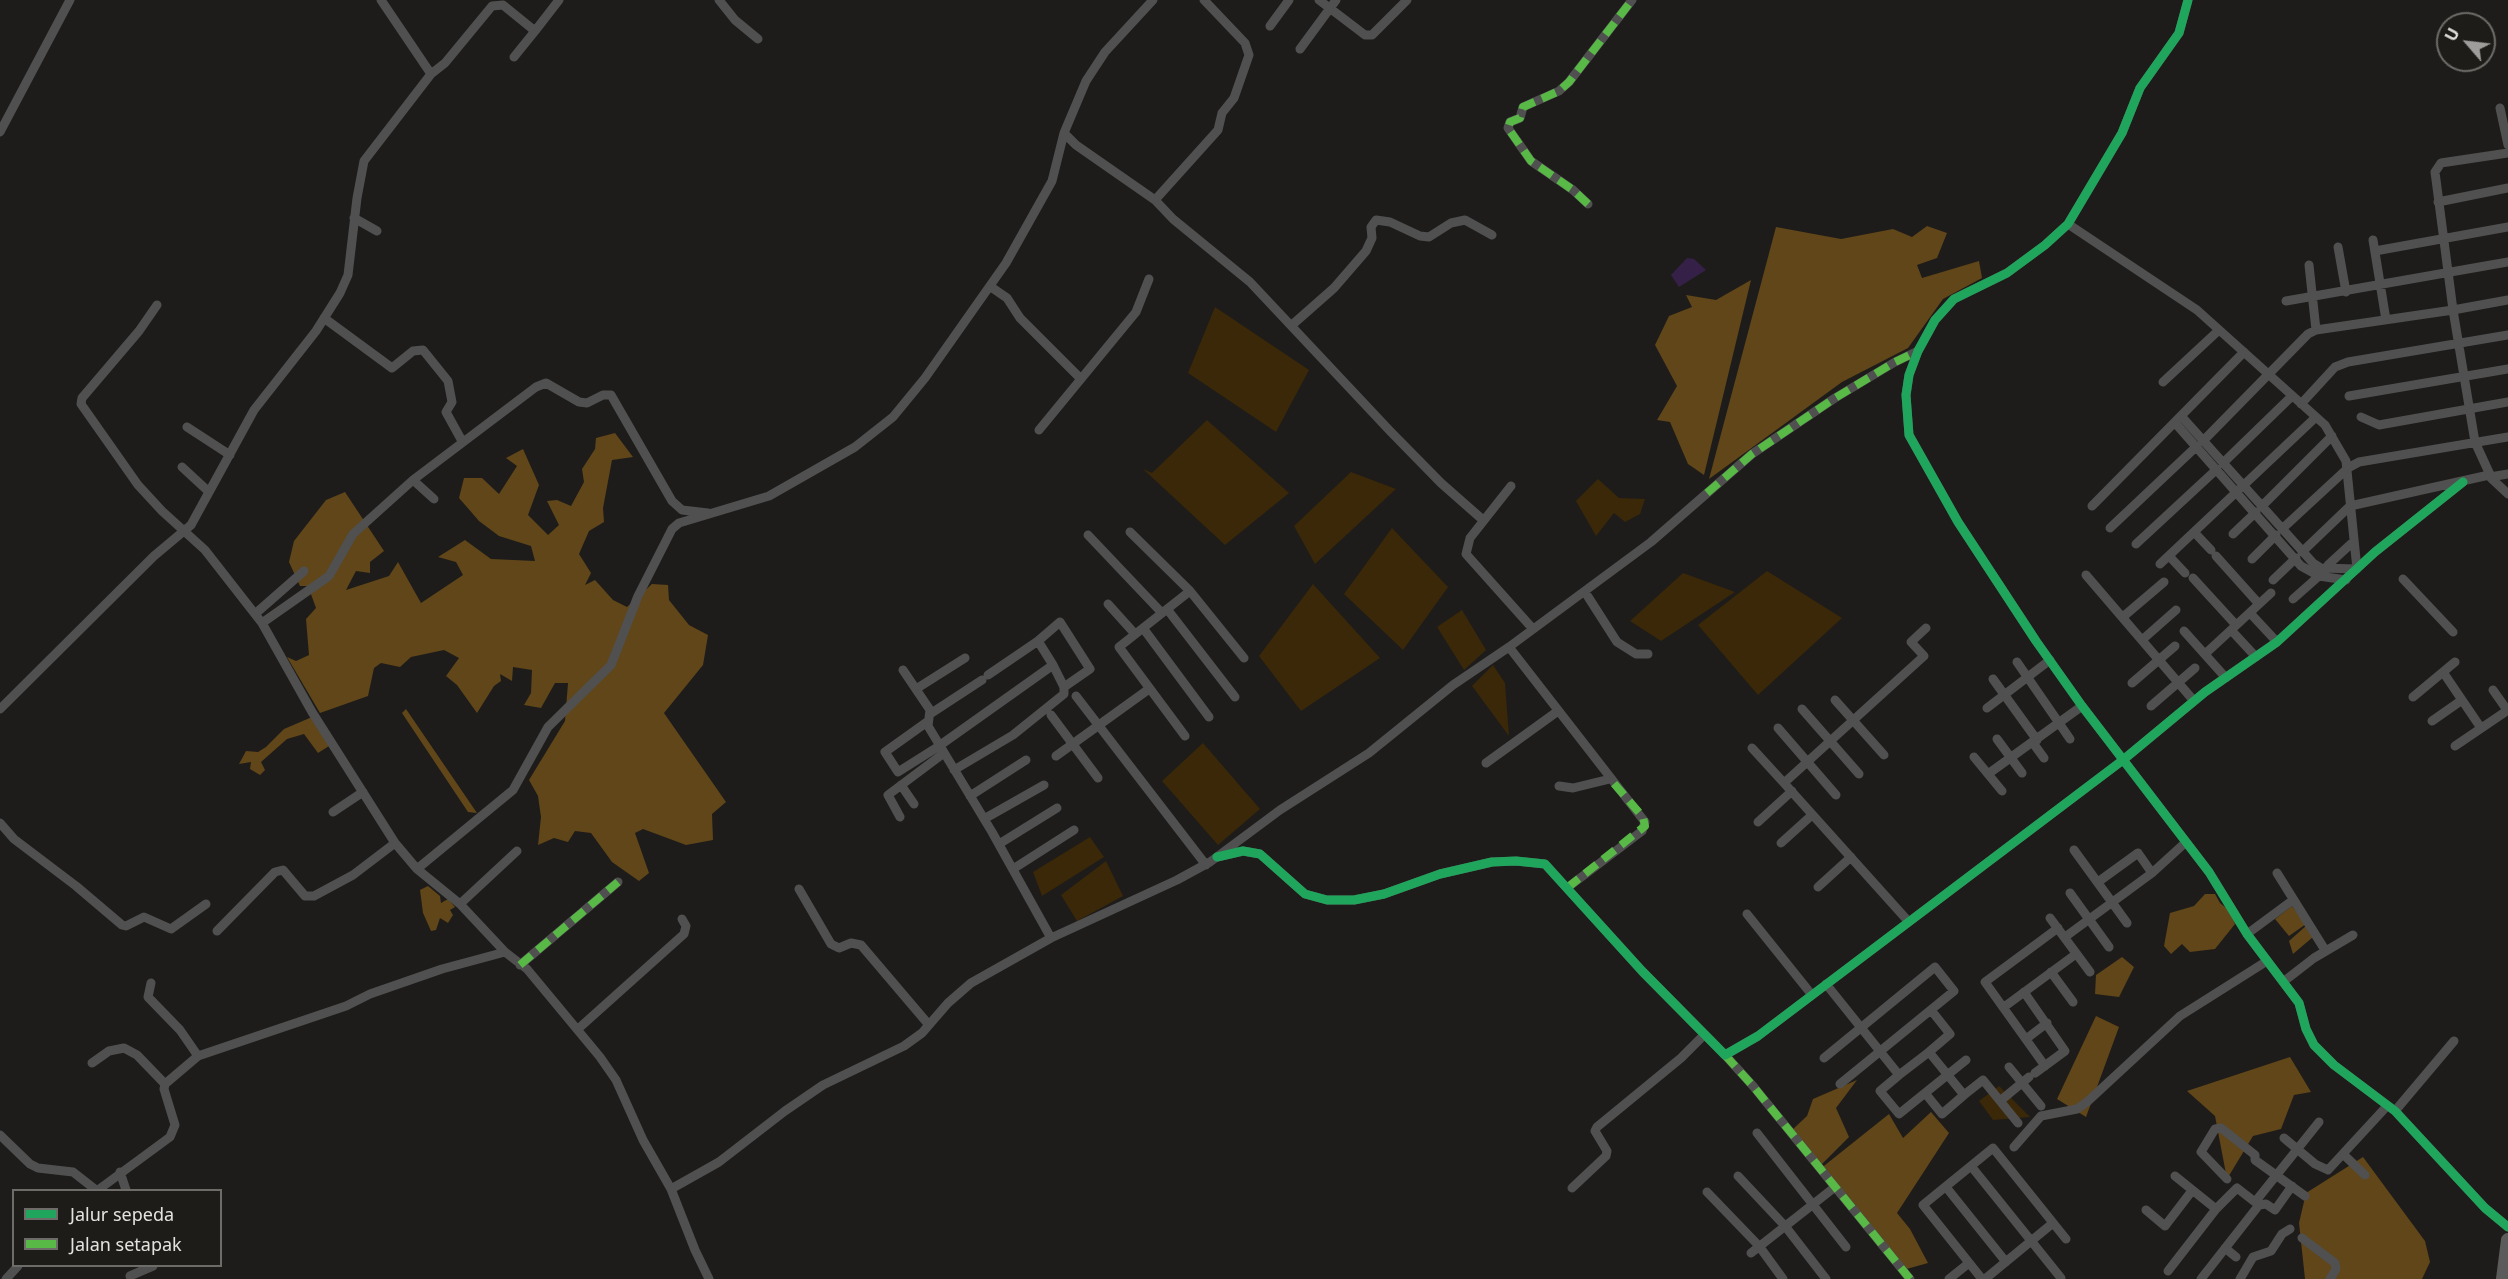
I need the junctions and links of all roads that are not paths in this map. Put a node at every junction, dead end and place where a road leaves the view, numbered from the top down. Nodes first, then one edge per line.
1 (70, 0) edge
2 (381, 0) edge
3 (559, 0) edge
4 (719, 0) edge
5 (1152, 0) edge
6 (1204, 0) edge
7 (1289, 0) edge
8 (1319, 0) edge
9 (1336, 0) edge
10 (1407, 0) edge
11 (1632, 0) edge
12 (2188, 0) edge
13 (1330, 9) junction
14 (1270, 26) dead end
15 (535, 31) junction
16 (758, 39) dead end
17 (1300, 49) dead end
18 (514, 57) dead end
19 (431, 74) junction
20 (2500, 108) dead end
21 (0, 132) edge
22 (1064, 133) junction
23 (2508, 145) edge
24 (2508, 153) edge
25 (2508, 188) edge
26 (1155, 200) junction
27 (2438, 202) junction
28 (1588, 204) dead end
29 (354, 218) junction
30 (2068, 224) junction
31 (2508, 227) edge
32 (377, 231) dead end
33 (1492, 235) dead end
34 (2443, 237) junction
35 (2373, 240) dead end
36 (2338, 247) dead end
37 (2375, 251) junction
38 (2508, 262) edge
39 (2309, 265) dead end
40 (2448, 273) junction
41 (1149, 279) dead end
42 (2380, 285) junction
43 (991, 287) junction
44 (2346, 292) junction
45 (2312, 298) junction
46 (2508, 300) edge
47 (2286, 301) dead end
48 (157, 305) dead end
49 (2453, 310) junction
50 (324, 318) junction
51 (2386, 320) junction
52 (1292, 325) junction
53 (2219, 330) junction
54 (2316, 330) junction
55 (2508, 335) edge
56 (2459, 344) junction
57 (1918, 351) junction
58 (2244, 352) junction
59 (2508, 369) edge
60 (2267, 373) junction
61 (2464, 376) junction
62 (1081, 379) junction
63 (2163, 382) dead end
64 (2292, 396) junction
65 (2349, 396) dead end
66 (2508, 402) edge
67 (2301, 404) junction
68 (2470, 409) junction
69 (2316, 417) junction
70 (2361, 417) dead end
71 (2179, 420) junction
72 (187, 427) dead end
73 (1039, 429) dead end
74 (2331, 436) junction
75 (2508, 437) edge
76 (462, 441) junction
77 (2475, 442) junction
78 (2200, 443) junction
79 (230, 455) junction
80 (2220, 466) junction
81 (182, 467) dead end
82 (2348, 468) junction
83 (2508, 474) edge
84 (2490, 476) junction
85 (413, 480) junction
86 (2463, 482) junction
87 (1511, 486) dead end
88 (2240, 488) junction
89 (209, 492) junction
90 (2508, 494) edge
91 (434, 499) dead end
92 (2092, 506) dead end
93 (2350, 506) junction
94 (2259, 509) junction
95 (710, 513) junction
96 (1483, 519) junction
97 (2110, 528) dead end
98 (186, 530) junction
99 (1130, 532) dead end
100 (2194, 532) junction
101 (2279, 532) junction
102 (2233, 534) dead end
103 (1088, 535) dead end
104 (2354, 542) junction
105 (2136, 544) dead end
106 (2299, 555) junction
107 (2169, 556) junction
108 (2252, 559) dead end
109 (2160, 564) dead end
110 (2328, 565) dead end
111 (2357, 569) junction
112 (304, 571) dead end
113 (2086, 574) dead end
114 (2319, 576) junction
115 (2403, 579) dead end
116 (2273, 580) dead end
117 (2346, 580) junction
118 (2164, 582) dead end
119 (1190, 591) junction
120 (1585, 592) junction
121 (2271, 593) dead end
122 (2293, 599) dead end
123 (1108, 604) dead end
124 (2259, 604) junction
125 (2176, 610) dead end
126 (1165, 611) junction
127 (2250, 613) junction
128 (255, 614) junction
129 (2124, 616) junction
130 (262, 623) junction
131 (2234, 627) junction
132 (1926, 628) dead end
133 (1533, 629) junction
134 (1139, 631) junction
135 (2184, 631) dead end
136 (2452, 632) dead end
137 (2142, 640) junction
138 (1038, 642) junction
139 (2277, 642) junction
140 (2175, 646) dead end
141 (1509, 648) junction
142 (1648, 654) dead end
143 (2205, 654) junction
144 (2256, 657) junction
145 (965, 658) dead end
146 (1244, 658) dead end
147 (2050, 660) junction
148 (2159, 660) junction
149 (2018, 662) dead end
150 (2456, 662) dead end
151 (1053, 665) junction
152 (2195, 668) dead end
153 (903, 670) dead end
154 (2443, 672) junction
155 (2028, 676) junction
156 (2226, 678) junction
157 (1993, 679) dead end
158 (2178, 682) junction
159 (2132, 683) dead end
160 (1064, 687) junction
161 (916, 689) junction
162 (1149, 689) junction
163 (2493, 690) dead end
164 (2004, 694) junction
165 (1076, 696) dead end
166 (1235, 697) dead end
167 (2413, 697) dead end
168 (1835, 700) dead end
169 (2462, 700) junction
170 (2194, 701) junction
171 (2082, 706) junction
172 (2151, 706) dead end
173 (1987, 708) dead end
174 (0, 709) edge
175 (1802, 709) dead end
176 (2508, 710) edge
177 (1558, 711) junction
178 (1051, 715) dead end
179 (1209, 717) dead end
180 (929, 718) junction
181 (1853, 721) junction
182 (2432, 721) dead end
183 (2059, 723) junction
184 (1099, 726) junction
185 (1778, 728) dead end
186 (2481, 728) junction
187 (1185, 736) dead end
188 (1997, 739) dead end
189 (2070, 739) dead end
190 (1830, 741) junction
191 (2035, 741) junction
192 (1074, 745) junction
193 (2455, 746) dead end
194 (1752, 748) dead end
195 (940, 749) junction
196 (1884, 755) dead end
197 (1056, 756) dead end
198 (1974, 757) dead end
199 (2011, 758) junction
200 (2044, 758) dead end
201 (1026, 760) dead end
202 (2123, 760) junction
203 (1807, 762) junction
204 (1486, 763) dead end
205 (954, 770) junction
206 (2022, 773) dead end
207 (1859, 774) dead end
208 (1988, 774) junction
209 (1098, 778) dead end
210 (1610, 779) junction
211 (1784, 783) junction
212 (901, 785) junction
213 (1044, 785) dead end
214 (1559, 786) dead end
215 (1792, 791) junction
216 (2002, 791) dead end
217 (363, 792) junction
218 (970, 795) junction
219 (1836, 795) dead end
220 (914, 804) dead end
221 (1057, 808) dead end
222 (333, 812) dead end
223 (1812, 815) junction
224 (900, 817) dead end
225 (984, 819) junction
226 (1758, 822) dead end
227 (0, 823) edge
228 (1074, 830) dead end
229 (2186, 842) junction
230 (395, 843) junction
231 (1781, 843) dead end
232 (999, 844) junction
233 (2073, 850) dead end
234 (517, 851) dead end
235 (1217, 857) junction
236 (1851, 857) junction
237 (1206, 864) junction
238 (417, 869) junction
239 (1013, 869) junction
240 (2152, 873) junction
241 (2277, 873) dead end
242 (618, 882) dead end
243 (2097, 882) junction
244 (1818, 887) dead end
245 (1568, 888) junction
246 (799, 889) dead end
247 (2070, 894) dead end
248 (2293, 900) junction
249 (2112, 902) junction
250 (206, 904) dead end
251 (460, 904) junction
252 (1747, 914) dead end
253 (2050, 918) dead end
254 (682, 920) dead end
255 (2089, 920) junction
256 (1908, 921) junction
257 (2127, 923) dead end
258 (2058, 928) junction
259 (217, 931) dead end
260 (2247, 934) junction
261 (2353, 935) dead end
262 (1051, 938) junction
263 (2065, 938) junction
264 (2109, 947) dead end
265 (2325, 950) junction
266 (505, 952) junction
267 (2076, 954) junction
268 (2267, 961) junction
269 (520, 965) junction
270 (2051, 972) junction
271 (2090, 972) dead end
272 (2283, 982) junction
273 (152, 983) dead end
274 (1826, 984) junction
275 (2024, 992) junction
276 (1812, 995) junction
277 (2073, 1002) dead end
278 (2004, 1007) junction
279 (1931, 1010) junction
280 (2047, 1023) junction
281 (929, 1024) junction
282 (1861, 1027) junction
283 (578, 1029) junction
284 (1704, 1035) junction
285 (2026, 1039) junction
286 (2454, 1041) dead end
287 (1880, 1050) junction
288 (1929, 1052) junction
289 (1725, 1055) junction
290 (198, 1056) junction
291 (1824, 1058) dead end
292 (1966, 1060) dead end
293 (92, 1063) dead end
294 (2045, 1066) junction
295 (2009, 1067) dead end
296 (1899, 1075) junction
297 (1947, 1075) junction
298 (2029, 1078) junction
299 (1840, 1083) dead end
300 (165, 1084) junction
301 (1925, 1093) junction
302 (1964, 1095) junction
303 (2000, 1101) junction
304 (2041, 1106) dead end
305 (2391, 1109) junction
306 (2319, 1122) dead end
307 (2018, 1123) dead end
308 (1757, 1133) dead end
309 (0, 1135) edge
310 (2284, 1138) dead end
311 (2014, 1147) dead end
312 (2296, 1149) junction
313 (2343, 1154) junction
314 (1971, 1166) junction
315 (120, 1172) junction
316 (2365, 1175) dead end
317 (1738, 1176) dead end
318 (2175, 1176) dead end
319 (2278, 1176) junction
320 (2231, 1183) junction
321 (2292, 1186) junction
322 (1835, 1187) junction
323 (1946, 1187) junction
324 (671, 1188) junction
325 (1572, 1188) dead end
326 (94, 1189) edge
327 (99, 1189) edge
328 (125, 1189) edge
329 (1707, 1192) dead end
330 (2191, 1192) junction
331 (2305, 1196) dead end
332 (1813, 1203) junction
333 (2257, 1204) junction
334 (2216, 1209) junction
335 (2146, 1210) dead end
336 (2054, 1223) junction
337 (1785, 1226) junction
338 (2508, 1227) edge
339 (2290, 1229) dead end
340 (2302, 1238) dead end
341 (2066, 1239) dead end
342 (2508, 1240) edge
343 (2032, 1241) junction
344 (1846, 1247) dead end
345 (2224, 1248) junction
346 (1755, 1250) junction
347 (2236, 1257) dead end
348 (2006, 1262) junction
349 (1969, 1263) junction
350 (17, 1267) edge
351 (151, 1267) edge
352 (2168, 1270) dead end
353 (130, 1276) dead end
354 (2061, 1278) edge
355 (2205, 1278) edge
356 (6, 1279) edge
357 (709, 1279) edge
358 (1783, 1279) edge
359 (1827, 1279) edge
360 (1910, 1279) edge
361 (1949, 1279) edge
362 (1983, 1279) edge
363 (2240, 1279) edge
364 (2330, 1279) edge
365 (2503, 1279) edge

1 - 21 street
2 - 19 street
3 - 15 street
4 - 16 street
5 - 22 street
6 - 26 street
7 - 14 street
8 - 13 street
9 - 13 street
10 - 13 street
11 - 28 street
12 - 30 street
13 - 17 street
15 - 18 street
15 - 19 street
19 - 29 street
20 - 23 street
22 - 26 street
22 - 43 street
24 - 27 street
25 - 27 street
26 - 52 street
27 - 34 street
29 - 32 street
29 - 50 street
30 - 53 street
30 - 57 street
31 - 34 street
33 - 52 street
34 - 37 street
34 - 40 street
35 - 37 street
36 - 44 street
37 - 42 street
38 - 40 street
39 - 45 street
40 - 42 street
40 - 49 street
41 - 62 street
42 - 44 street
42 - 51 street
43 - 62 street
43 - 95 street
44 - 45 street
45 - 47 street
45 - 54 street
46 - 49 street
48 - 98 street
49 - 51 street
49 - 56 street
50 - 76 street
50 - 79 street
51 - 54 street
52 - 96 street
53 - 58 street
53 - 63 street
54 - 60 street
55 - 56 street
56 - 61 street
56 - 67 street
57 - 120 street
57 - 147 street
58 - 60 street
58 - 71 street
59 - 61 street
60 - 64 street
60 - 78 street
61 - 65 street
61 - 68 street
62 - 73 street
64 - 67 street
64 - 80 street
66 - 68 street
67 - 69 street
68 - 70 street
68 - 77 street
69 - 74 street
69 - 88 street
71 - 78 street
71 - 92 street
72 - 79 street
74 - 82 street
74 - 94 street
75 - 77 street
76 - 85 street
76 - 95 street
77 - 82 street
77 - 84 street
78 - 80 street
78 - 97 street
79 - 89 street
80 - 88 street
80 - 105 street
81 - 89 street
82 - 93 street
82 - 101 street
83 - 84 street
84 - 86 street
84 - 90 street
85 - 91 street
85 - 130 street
86 - 93 street
86 - 111 street
87 - 96 street
88 - 94 street
88 - 100 street
89 - 98 street
93 - 104 street
93 - 106 street
94 - 101 street
94 - 102 street
95 - 238 street
96 - 133 street
98 - 128 street
98 - 174 street
99 - 119 street
100 - 107 street
100 - 124 street
101 - 106 street
101 - 108 street
103 - 126 street
104 - 110 street
104 - 111 street
106 - 111 street
106 - 114 street
106 - 116 street
107 - 109 street
107 - 131 street
111 - 117 street
112 - 128 street
113 - 129 street
114 - 117 street
114 - 122 street
115 - 136 street
117 - 139 street
118 - 129 street
119 - 126 street
119 - 146 street
120 - 133 street
120 - 142 street
121 - 124 street
123 - 134 street
124 - 127 street
125 - 137 street
126 - 134 street
126 - 166 street
127 - 131 street
127 - 139 street
128 - 130 street
129 - 137 street
130 - 217 street
131 - 143 street
131 - 144 street
132 - 181 street
133 - 141 street
134 - 162 street
134 - 179 street
135 - 143 street
137 - 148 street
138 - 151 street
138 - 160 street
138 - 180 street
139 - 144 street
140 - 148 street
141 - 177 street
141 - 235 street
143 - 156 street
144 - 156 street
145 - 161 street
147 - 155 street
147 - 171 street
148 - 158 street
148 - 159 street
149 - 155 street
150 - 154 street
151 - 160 street
151 - 195 street
152 - 158 street
153 - 161 street
154 - 167 street
154 - 169 street
155 - 164 street
155 - 183 street
156 - 170 street
157 - 164 street
158 - 170 street
158 - 172 street
160 - 205 street
161 - 180 street
162 - 184 street
162 - 187 street
163 - 176 street
164 - 173 street
164 - 191 street
165 - 184 street
168 - 181 street
169 - 182 street
169 - 186 street
170 - 202 street
171 - 183 street
171 - 202 street
175 - 190 street
176 - 186 street
177 - 204 street
177 - 210 street
178 - 192 street
180 - 195 street
180 - 195 street
181 - 190 street
181 - 196 street
183 - 189 street
183 - 191 street
184 - 192 street
184 - 237 street
185 - 203 street
186 - 193 street
188 - 199 street
190 - 203 street
190 - 207 street
191 - 199 street
191 - 200 street
192 - 197 street
192 - 209 street
194 - 211 street
195 - 205 street
195 - 212 street
198 - 208 street
199 - 206 street
199 - 208 street
201 - 218 street
202 - 229 street
202 - 256 street
203 - 211 street
203 - 219 street
205 - 218 street
208 - 216 street
210 - 214 street
210 - 245 street
211 - 215 street
212 - 220 street
212 - 224 street
213 - 225 street
215 - 223 street
215 - 226 street
217 - 222 street
217 - 230 street
218 - 225 street
221 - 232 street
223 - 231 street
223 - 236 street
225 - 232 street
227 - 250 street
228 - 239 street
229 - 240 street
229 - 260 street
230 - 238 street
230 - 259 street
232 - 239 street
233 - 243 street
234 - 251 street
235 - 237 street
235 - 245 street
236 - 244 street
236 - 256 street
237 - 262 street
238 - 251 street
239 - 262 street
240 - 243 street
240 - 249 street
241 - 248 street
242 - 269 street
243 - 249 street
245 - 284 street
246 - 281 street
247 - 255 street
248 - 260 street
248 - 265 street
249 - 255 street
249 - 257 street
251 - 266 street
252 - 276 street
253 - 258 street
254 - 283 street
255 - 263 street
255 - 264 street
256 - 274 street
258 - 263 street
258 - 278 street
260 - 268 street
261 - 265 street
262 - 281 street
263 - 267 street
265 - 272 street
266 - 269 street
266 - 290 street
267 - 270 street
267 - 271 street
268 - 272 street
268 - 311 street
269 - 283 street
270 - 275 street
270 - 277 street
272 - 305 street
273 - 290 street
274 - 276 street
274 - 282 street
275 - 278 street
275 - 280 street
276 - 289 street
278 - 285 street
279 - 282 street
279 - 287 street
279 - 288 street
280 - 285 street
280 - 294 street
281 - 324 street
282 - 287 street
282 - 291 street
283 - 324 street
284 - 289 street
284 - 325 street
285 - 294 street
286 - 305 street
287 - 296 street
287 - 299 street
288 - 296 street
288 - 297 street
289 - 322 street
290 - 300 street
292 - 297 street
293 - 300 street
294 - 298 street
295 - 298 street
296 - 301 street
297 - 301 street
297 - 302 street
298 - 303 street
298 - 304 street
300 - 315 street
301 - 302 street
302 - 303 street
303 - 307 street
305 - 313 street
305 - 338 street
306 - 312 street
308 - 332 street
309 - 326 street
310 - 312 street
312 - 313 street
312 - 319 street
313 - 316 street
314 - 323 street
314 - 336 street
314 - 343 street
315 - 327 street
315 - 328 street
317 - 337 street
318 - 330 street
319 - 320 street
319 - 321 street
319 - 333 street
320 - 333 street
320 - 334 street
321 - 331 street
321 - 333 street
322 - 332 street
322 - 360 street
323 - 348 street
323 - 349 street
324 - 357 street
329 - 346 street
330 - 334 street
330 - 335 street
332 - 337 street
332 - 344 street
333 - 345 street
334 - 352 street
336 - 341 street
336 - 343 street
337 - 346 street
337 - 359 street
339 - 363 street
340 - 364 street
342 - 365 main road
343 - 348 street
343 - 354 street
345 - 347 street
345 - 355 street
346 - 358 street
348 - 362 street
349 - 361 street
349 - 362 street
350 - 356 street
351 - 353 street

